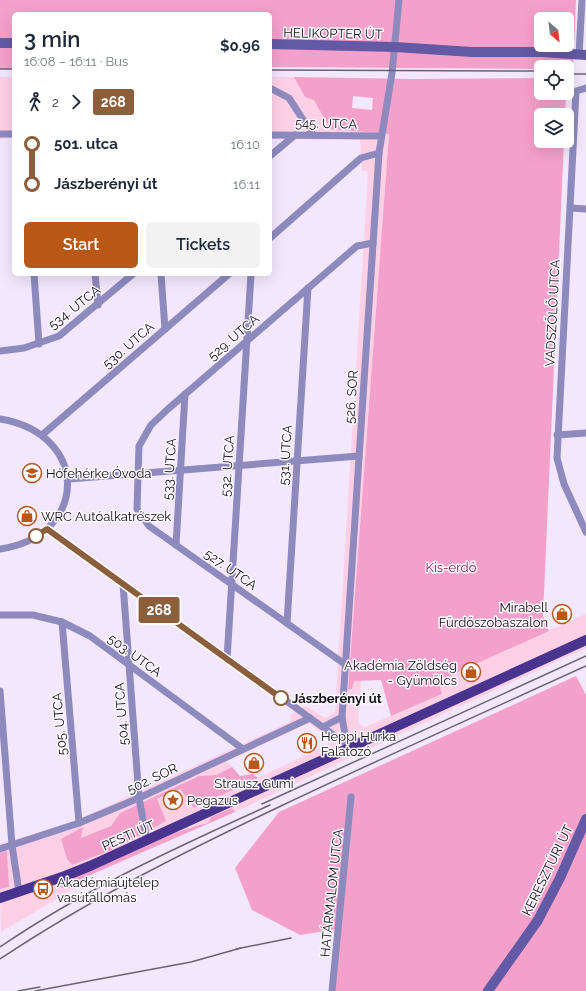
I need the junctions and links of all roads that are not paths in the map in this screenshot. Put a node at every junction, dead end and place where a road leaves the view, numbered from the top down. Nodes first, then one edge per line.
1 (399, 0) edge
2 (582, 0) edge
3 (0, 43) edge
4 (12, 43) edge
5 (272, 44) edge
6 (395, 47) junction
7 (582, 55) edge
8 (586, 88) edge
9 (272, 89) edge
10 (0, 134) edge
11 (12, 134) edge
12 (272, 135) edge
13 (295, 135) junction
14 (313, 135) junction
15 (381, 136) junction
16 (379, 153) junction
17 (272, 154) edge
18 (570, 208) junction
19 (586, 210) edge
20 (272, 236) edge
21 (373, 243) junction
22 (34, 276) edge
23 (95, 276) edge
24 (131, 276) edge
25 (161, 276) edge
26 (227, 276) edge
27 (251, 276) edge
28 (308, 288) junction
29 (98, 305) junction
30 (165, 329) junction
31 (247, 341) junction
32 (39, 344) junction
33 (0, 351) edge
34 (185, 394) junction
35 (0, 419) edge
36 (586, 433) edge
37 (42, 435) junction
38 (557, 435) junction
39 (359, 456) junction
40 (297, 460) junction
41 (239, 465) junction
42 (181, 469) junction
43 (138, 472) junction
44 (69, 479) junction
45 (47, 529) junction
46 (586, 532) edge
47 (176, 545) junction
48 (0, 549) edge
49 (123, 584) junction
50 (232, 585) junction
51 (0, 615) edge
52 (62, 622) junction
53 (287, 623) junction
54 (586, 640) edge
55 (227, 659) junction
56 (346, 665) junction
57 (129, 666) junction
58 (0, 691) edge
59 (342, 717) junction
60 (310, 718) junction
61 (324, 727) junction
62 (350, 748) junction
63 (243, 749) junction
64 (351, 797) dead end
65 (139, 798) junction
66 (586, 819) edge
67 (80, 823) junction
68 (147, 841) junction
69 (12, 845) junction
70 (0, 849) edge
71 (19, 892) junction
72 (0, 898) edge
73 (332, 991) edge
74 (488, 991) edge

1 - 6 street, 526. SOR
2 - 7 street
3 - 4 street
5 - 6 street, HELIKOPTER ÚT
6 - 7 street, HELIKOPTER ÚT
6 - 15 street, 526. SOR
8 - 18 street, VADSZŐLŐ UTCA
9 - 14 street
10 - 11 street
12 - 13 street, 545. UTCA
13 - 14 street, 545. UTCA
13 - 17 street
14 - 15 street, 545. UTCA
15 - 16 street, 526. SOR
16 - 20 street
16 - 21 street, 526. SOR
18 - 19 street
18 - 38 street, VADSZŐLŐ UTCA
21 - 28 street, 529. UTCA
21 - 39 street, 526. SOR
22 - 32 street
23 - 29 street
24 - 29 street, 534. UTCA
25 - 30 street
26 - 30 street, 530. UTCA
27 - 31 street, 532. UTCA
28 - 31 street, 529. UTCA
28 - 40 street, 531. UTCA
29 - 32 street, 534. UTCA
30 - 37 street, 530. UTCA
31 - 34 street, 529. UTCA
31 - 41 street, 532. UTCA
32 - 33 street, 534. UTCA
34 - 42 street, 533. UTCA
34 - 43 street, 529. UTCA
35 - 37 street
36 - 38 street
37 - 44 street
38 - 46 street, VADSZŐLŐ UTCA
39 - 40 street
39 - 56 street, 526. SOR
40 - 41 street
40 - 53 street, 531. UTCA
41 - 42 street
41 - 50 street, 532. UTCA
42 - 43 street
42 - 47 street, 533. UTCA
43 - 44 street
43 - 47 street, 527. UTCA
44 - 45 street
45 - 48 street
45 - 49 street
47 - 50 street, 527. UTCA
49 - 55 street
49 - 57 street, 504. UTCA
50 - 53 street, 527. UTCA
50 - 55 street, 532. UTCA
51 - 52 street, 503. UTCA
52 - 57 street, 503. UTCA
52 - 67 street, 505. UTCA
53 - 56 street, 527. UTCA
54 - 62 main road
55 - 60 street
56 - 59 street, 526. SOR
57 - 63 street, 503. UTCA
57 - 65 street, 504. UTCA
58 - 69 street
59 - 61 street
59 - 62 street, 526. SOR
60 - 61 street
60 - 63 street, 502. SOR
61 - 62 street
62 - 68 main road, PESTI ÚT
63 - 65 street, 502. SOR
64 - 73 street, HATÁRMALOM UTCA
65 - 67 street, 502. SOR
65 - 68 street, 504. UTCA
66 - 74 street, KERESZTÚRI ÚT
67 - 69 street, 502. SOR
68 - 71 main road, PESTI ÚT
69 - 70 street, 502. SOR
69 - 71 street
71 - 72 main road, PESTI ÚT

